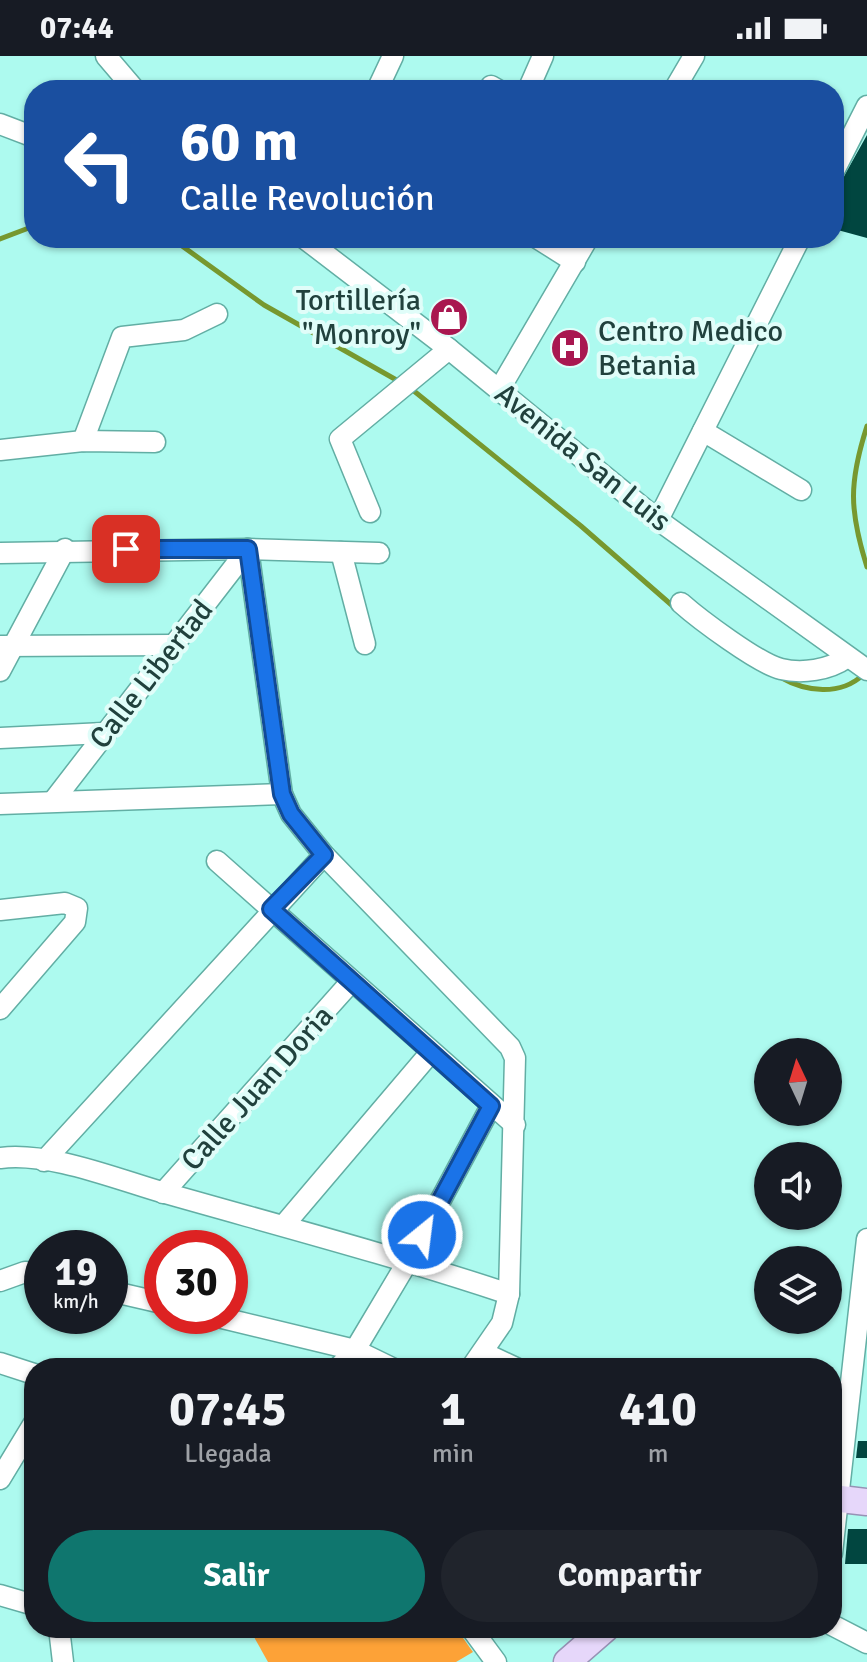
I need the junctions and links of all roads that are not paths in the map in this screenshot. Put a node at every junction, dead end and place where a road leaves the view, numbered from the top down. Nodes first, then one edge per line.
1 (393, 56) edge
2 (543, 56) edge
3 (694, 56) edge
4 (117, 60) edge
5 (129, 80) edge
6 (382, 80) edge
7 (532, 80) edge
8 (680, 80) edge
9 (867, 106) edge
10 (0, 124) edge
11 (24, 133) edge
12 (844, 151) edge
13 (317, 248) edge
14 (553, 248) edge
15 (583, 248) edge
16 (795, 248) edge
17 (575, 262) junction
18 (217, 314) dead end
19 (449, 349) junction
20 (499, 390) junction
21 (703, 431) junction
22 (83, 441) junction
23 (155, 442) dead end
24 (0, 450) edge
25 (801, 490) dead end
26 (370, 512) dead end
27 (658, 520) junction
28 (65, 549) junction
29 (248, 549) junction
30 (341, 552) junction
31 (0, 553) edge
32 (379, 553) dead end
33 (681, 603) dead end
34 (365, 644) dead end
35 (173, 645) junction
36 (7, 646) edge
37 (855, 663) edge
38 (0, 671) edge
39 (104, 733) junction
40 (0, 738) edge
41 (282, 794) junction
42 (54, 800) junction
43 (0, 804) edge
44 (324, 855) junction
45 (217, 861) dead end
46 (271, 909) junction
47 (0, 910) edge
48 (350, 983) junction
49 (0, 1009) edge
50 (431, 1052) junction
51 (491, 1106) junction
52 (515, 1125) junction
53 (0, 1158) edge
54 (44, 1161) junction
55 (163, 1193) junction
56 (284, 1225) junction
57 (867, 1239) edge
58 (408, 1261) junction
59 (24, 1272) edge
60 (0, 1281) edge
61 (509, 1294) junction
62 (248, 1324) edge
63 (355, 1350) junction
64 (862, 1353) edge
65 (347, 1358) edge
66 (371, 1358) edge
67 (480, 1358) edge
68 (0, 1363) edge
69 (24, 1371) edge
70 (842, 1402) edge
71 (24, 1439) edge
72 (0, 1479) edge
73 (842, 1499) edge
74 (867, 1502) edge
75 (0, 1595) edge
76 (24, 1602) edge
77 (842, 1630) edge
78 (60, 1638) edge
79 (478, 1638) edge
80 (595, 1638) edge
81 (867, 1643) edge
82 (63, 1662) edge
83 (496, 1662) edge
84 (567, 1662) edge

1 - 6 street
2 - 7 street
3 - 8 street
4 - 5 street
9 - 12 street
10 - 11 street
13 - 19 street, Avenida San Luis
14 - 17 street
15 - 17 street
16 - 21 street
17 - 20 street
18 - 22 street
19 - 20 street, Avenida San Luis
19 - 26 street
20 - 27 street, Avenida San Luis
21 - 25 street
21 - 27 street
22 - 23 street
22 - 24 street
27 - 37 street, Avenida San Luis
28 - 29 street
28 - 31 street
28 - 36 street
29 - 30 street
29 - 35 street, Calle Libertad
29 - 41 street
30 - 32 street
30 - 34 street
33 - 37 street
35 - 36 street
35 - 39 street, Calle Libertad
36 - 38 street
39 - 40 street
39 - 42 street, Calle Libertad
41 - 42 street
41 - 44 street
42 - 43 street
44 - 46 street
44 - 52 street
45 - 46 street
46 - 48 street
46 - 54 street
47 - 49 street
48 - 50 street
48 - 55 street, Calle Juan Doria
50 - 51 street
50 - 56 street
51 - 52 street
51 - 58 street
52 - 61 street
53 - 54 street
54 - 55 street
55 - 56 street
56 - 58 street
57 - 64 street
58 - 61 street
58 - 63 street
59 - 60 street
61 - 67 street
62 - 63 street
63 - 65 street
63 - 66 street
64 - 70 street
68 - 69 street
71 - 72 street
73 - 74 main road
75 - 76 street
77 - 81 street
78 - 82 street
79 - 83 street
80 - 84 main road

